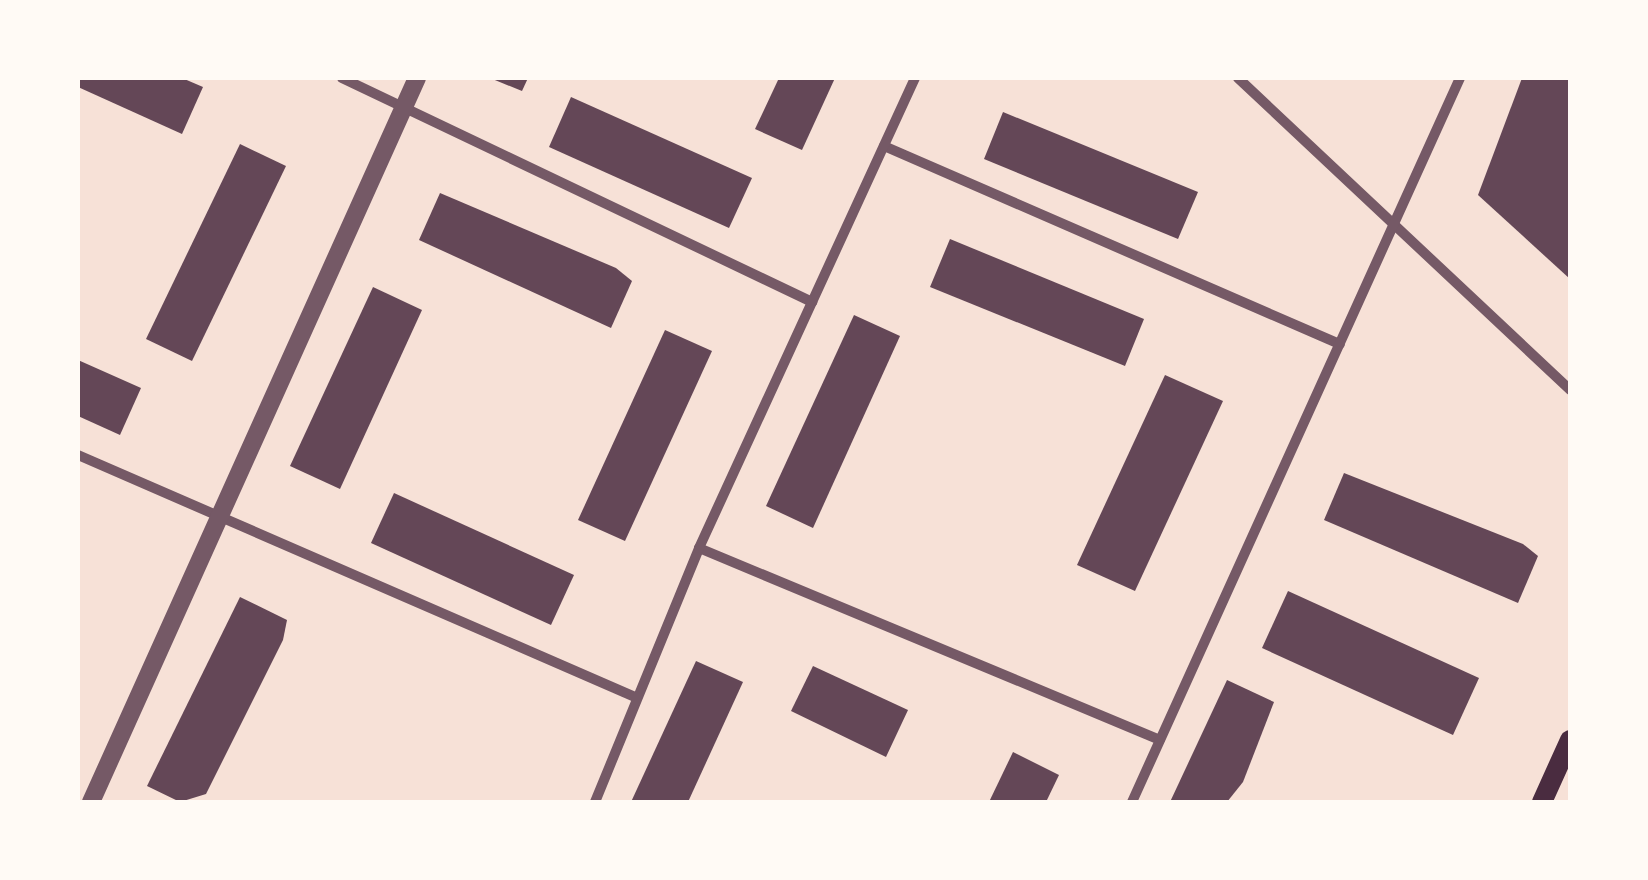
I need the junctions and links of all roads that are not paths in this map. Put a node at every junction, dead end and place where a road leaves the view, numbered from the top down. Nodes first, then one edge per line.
1 (342, 78) edge
2 (417, 78) edge
3 (916, 78) edge
4 (1238, 78) edge
5 (1460, 78) edge
6 (404, 107) junction
7 (884, 146) junction
8 (1394, 223) junction
9 (812, 302) junction
10 (1340, 344) junction
11 (1570, 390) edge
12 (78, 454) edge
13 (218, 514) junction
14 (699, 548) junction
15 (635, 697) junction
16 (1160, 740) junction
17 (1570, 740) edge
18 (91, 802) edge
19 (595, 802) edge
20 (1132, 802) edge
21 (1542, 802) edge

1 - 6 street
2 - 6 street
3 - 7 street
4 - 8 street
5 - 8 street
6 - 9 street
6 - 13 street
7 - 9 street
7 - 10 street
8 - 10 street
8 - 11 street
9 - 14 street
10 - 16 street
12 - 13 street
13 - 15 street
13 - 18 street
14 - 15 street
14 - 16 street
15 - 19 street
16 - 20 street
17 - 21 main road

